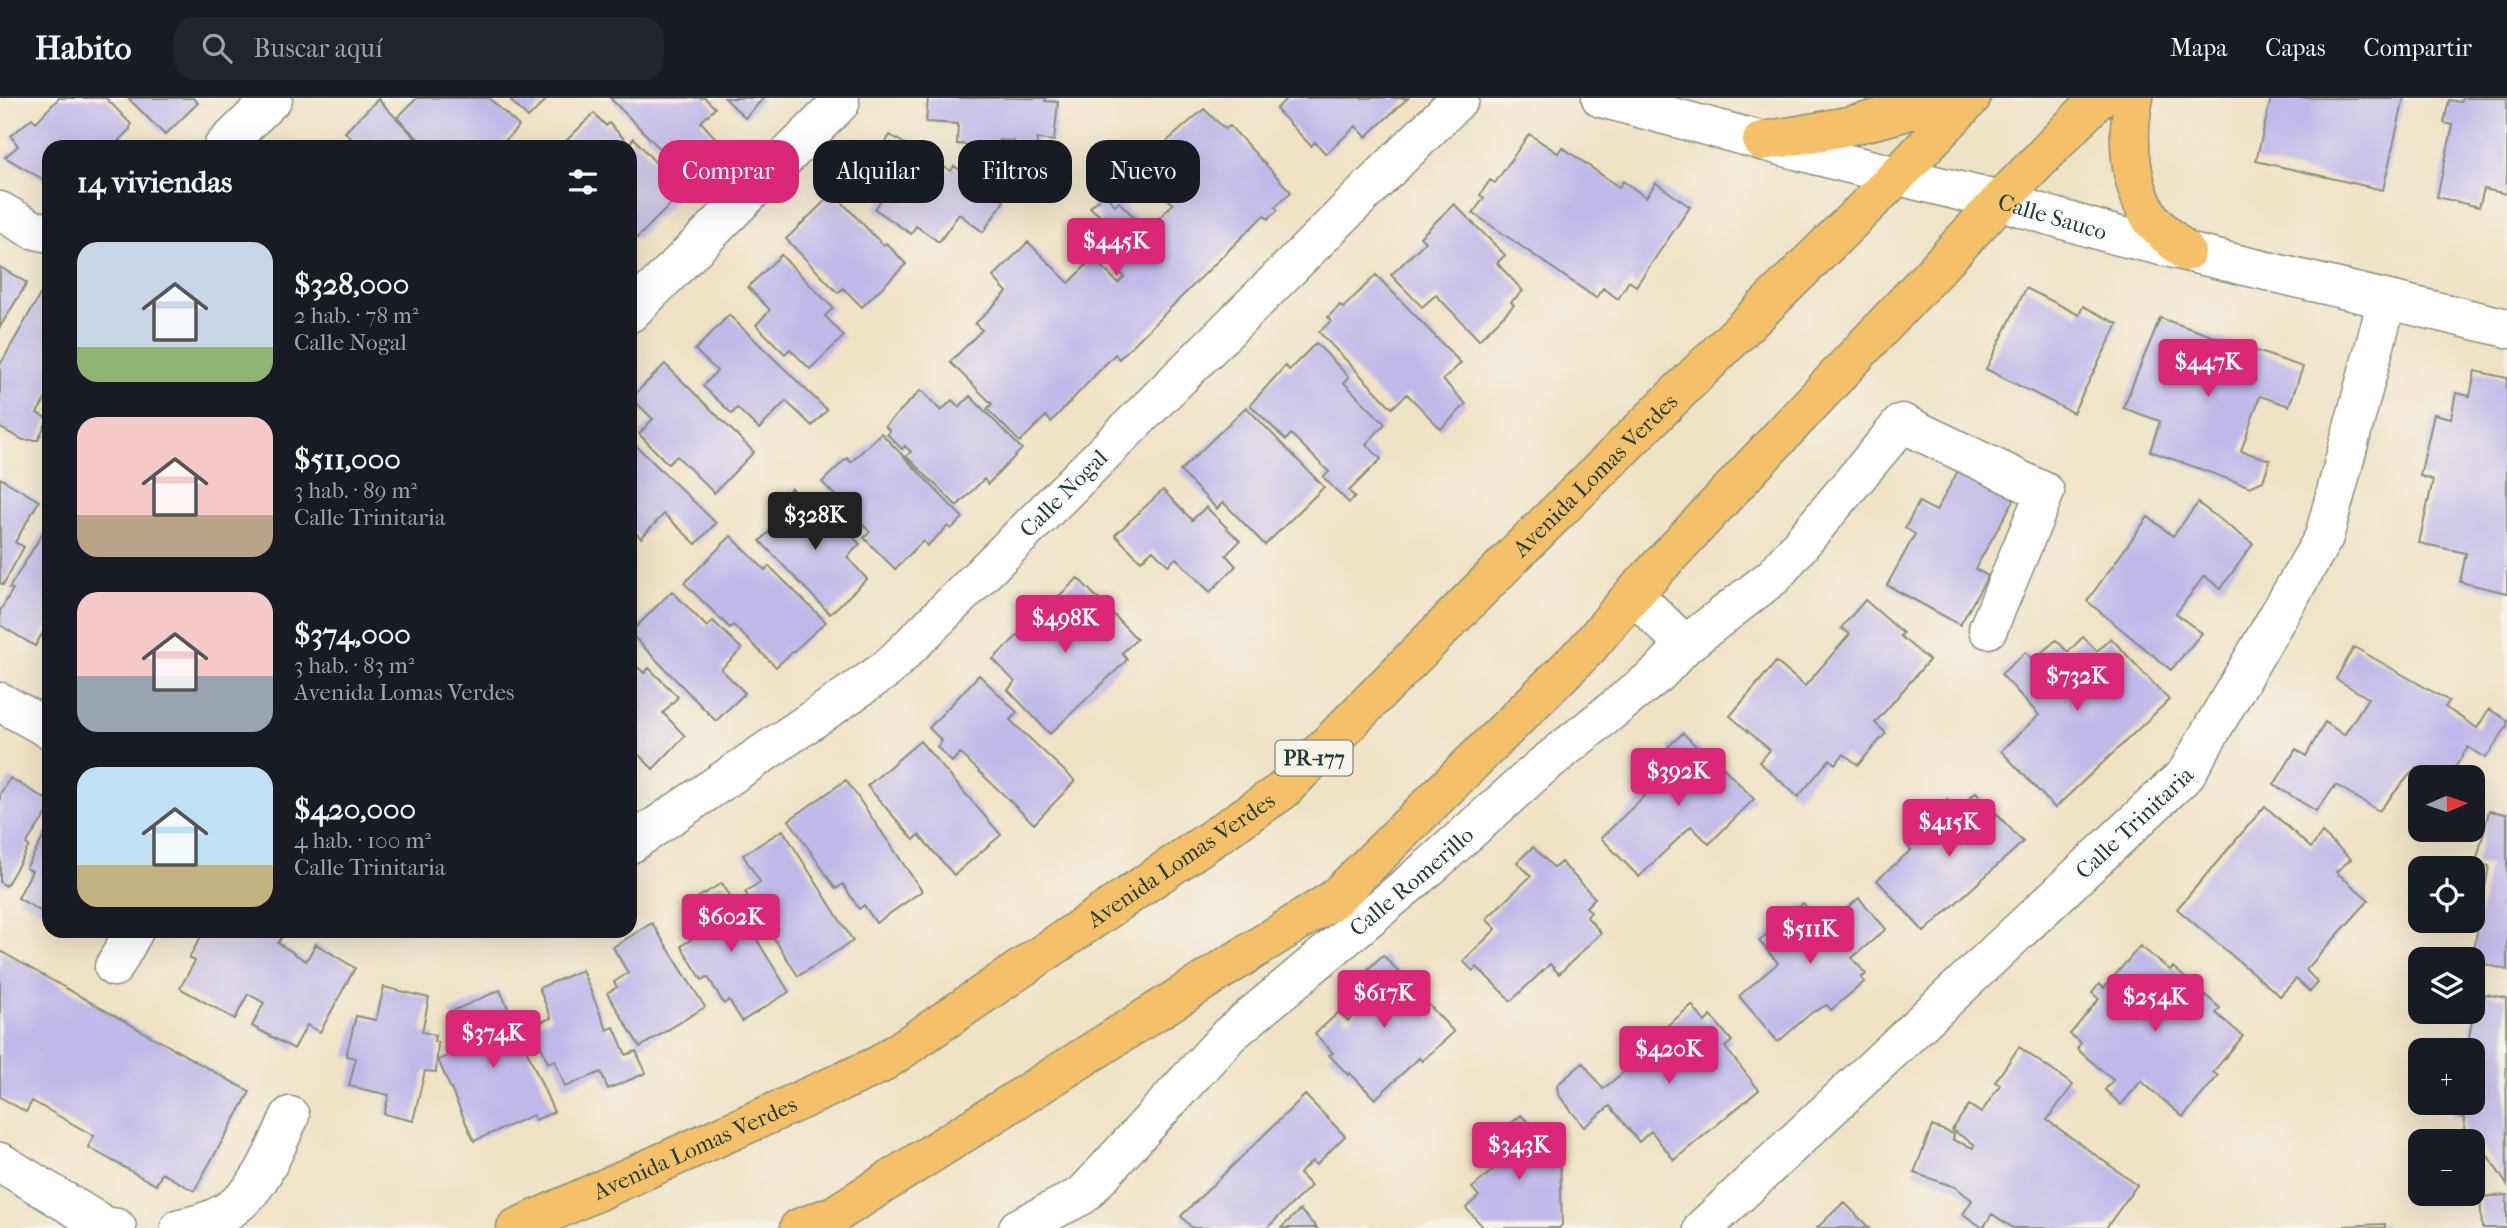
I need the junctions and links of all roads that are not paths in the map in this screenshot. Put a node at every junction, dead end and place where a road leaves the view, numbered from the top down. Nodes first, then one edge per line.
1 (273, 98) edge
2 (839, 98) edge
3 (1460, 98) edge
4 (1601, 98) edge
5 (1947, 98) edge
6 (1972, 98) edge
7 (2099, 98) edge
8 (2134, 98) edge
9 (230, 140) edge
10 (1762, 141) junction
11 (1897, 176) junction
12 (2000, 201) junction
13 (0, 211) edge
14 (42, 231) edge
15 (2186, 252) junction
16 (2387, 300) junction
17 (637, 306) edge
18 (2507, 328) edge
19 (1634, 595) junction
20 (1987, 629) dead end
21 (1685, 645) junction
22 (0, 702) edge
23 (42, 725) edge
24 (637, 839) edge
25 (130, 938) edge
26 (114, 967) dead end
27 (290, 1116) dead end
28 (0, 1162) edge
29 (840, 1222) edge
30 (117, 1228) edge
31 (180, 1228) edge
32 (516, 1228) edge
33 (799, 1228) edge
34 (1018, 1228) edge
35 (1703, 1228) edge

1 - 9 street
2 - 17 street
3 - 24 street, Calle Nogal
4 - 10 street, Calle Sauco
5 - 10 main road
6 - 11 main road, Avenida Lomas Verdes / PR-177
7 - 12 main road
8 - 15 main road
10 - 11 street, Calle Sauco
11 - 12 street, Calle Sauco
11 - 32 main road, Avenida Lomas Verdes / PR-177
12 - 15 street, Calle Sauco
12 - 19 main road
13 - 14 street
15 - 16 street, Calle Sauco
16 - 18 street, Calle Sauco
16 - 35 street, Calle Trinitaria
19 - 21 street
19 - 29 main road
20 - 21 street, Calle Romerillo
21 - 34 street, Calle Romerillo
22 - 23 street
25 - 26 street
27 - 31 street
28 - 30 street
29 - 33 main road

